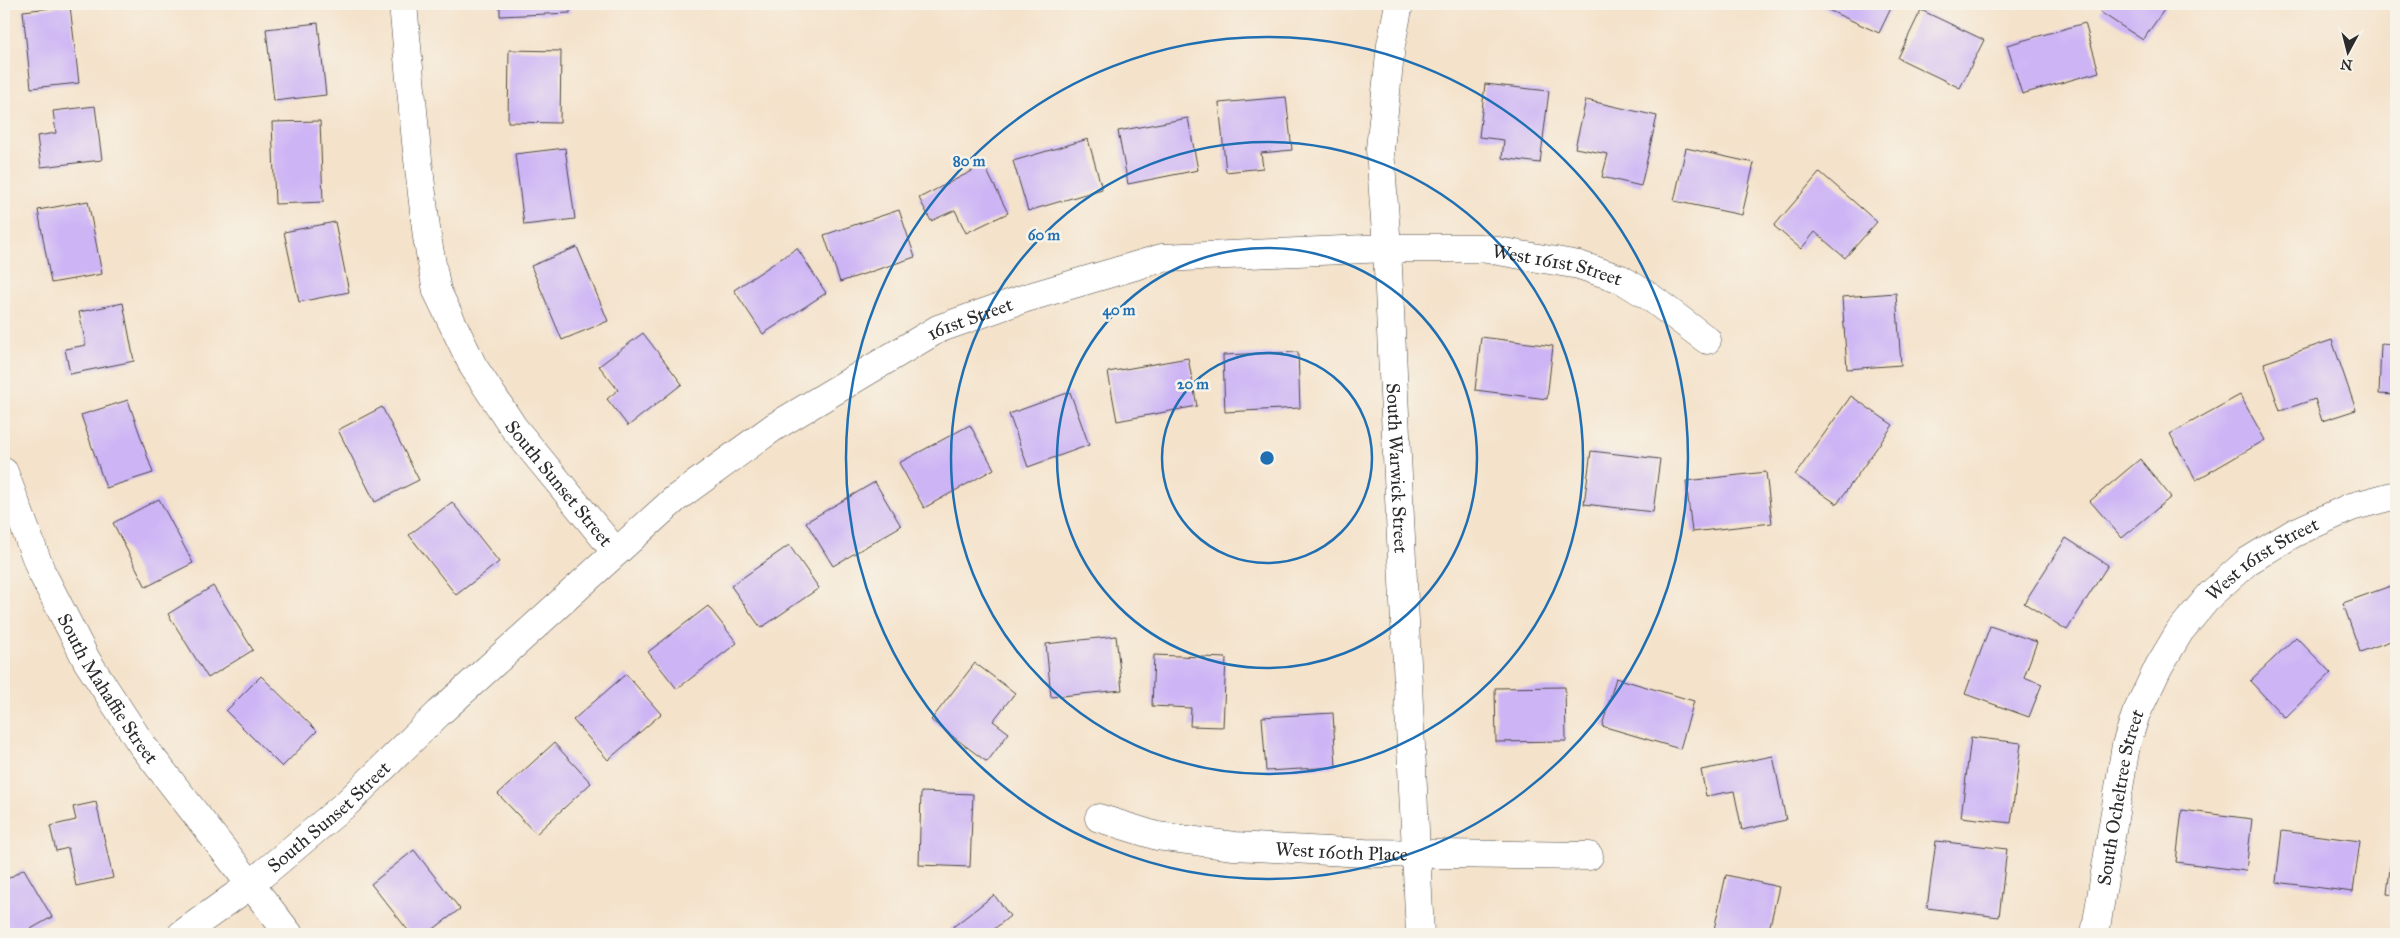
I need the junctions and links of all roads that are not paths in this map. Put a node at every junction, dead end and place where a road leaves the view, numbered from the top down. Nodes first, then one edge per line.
1 (403, 4) edge
2 (1399, 4) edge
3 (1387, 248) junction
4 (1707, 340) dead end
5 (6, 486) edge
6 (2396, 495) edge
7 (615, 551) junction
8 (2159, 666) joint
9 (1099, 818) dead end
10 (1417, 853) junction
11 (1589, 856) dead end
12 (250, 885) junction
13 (182, 934) edge
14 (289, 934) edge
15 (1420, 934) edge
16 (2095, 934) edge

1 - 7 street, South Sunset Street
2 - 3 street, South Warwick Street
3 - 4 street, West 161st Street
3 - 7 street, 161st Street
3 - 10 street, South Warwick Street
5 - 12 street, South Mahaffie Street
6 - 8 street, West 161st Street
7 - 12 street, South Sunset Street
8 - 16 street, South Ocheltree Street
9 - 10 street, West 160th Place
10 - 11 street, West 160th Place
10 - 15 street, South Warwick Street
12 - 13 street, South Sunset Street
12 - 14 street, South Mahaffie Street

